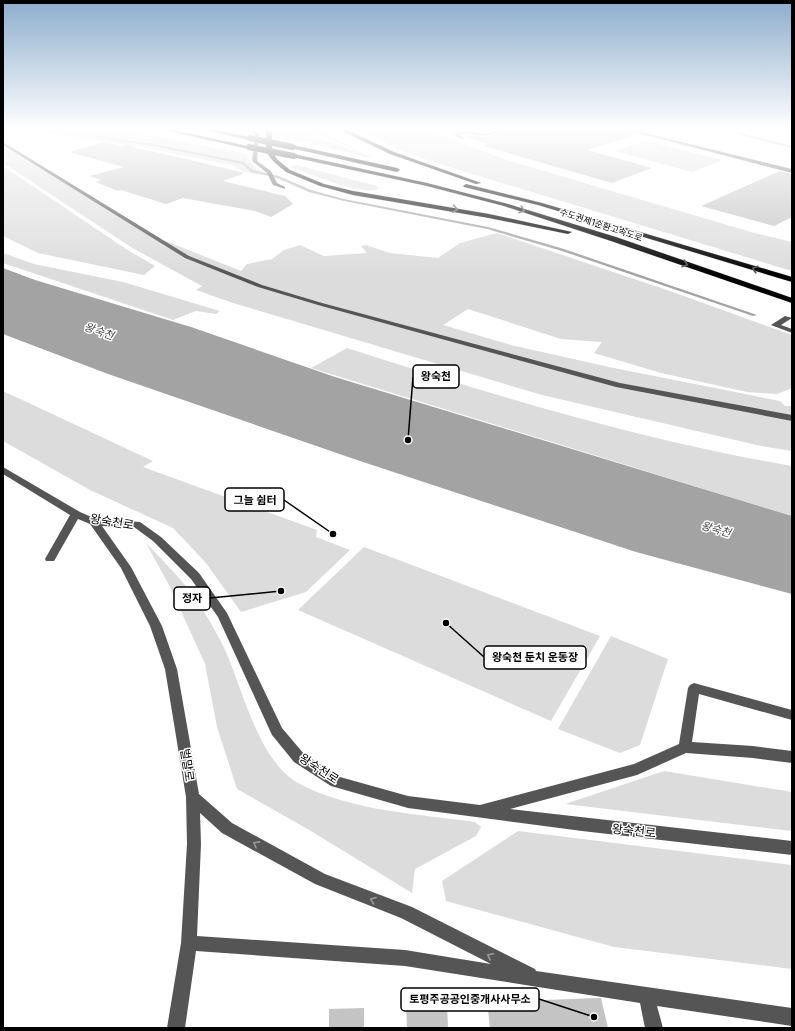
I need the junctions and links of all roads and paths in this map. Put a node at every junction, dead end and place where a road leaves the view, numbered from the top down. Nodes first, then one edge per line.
1 (61, 178) edge
2 (272, 178) edge
3 (305, 178) edge
4 (396, 178) edge
5 (462, 178) edge
6 (461, 185) dead end
7 (283, 188) dead end
8 (540, 204) junction
9 (648, 252) junction
10 (792, 280) edge
11 (792, 301) edge
12 (788, 318) dead end
13 (792, 331) edge
14 (792, 418) edge
15 (3, 470) edge
16 (76, 514) junction
17 (94, 522) junction
18 (50, 559) dead end
19 (792, 715) edge
20 (686, 747) junction
21 (792, 757) edge
22 (193, 797) junction
23 (478, 812) junction
24 (792, 848) edge
25 (189, 943) junction
26 (537, 980) junction
27 (646, 995) junction
28 (792, 1017) edge
29 (176, 1028) edge
30 (654, 1028) edge

1 - 14 street
2 - 7 street
3 -> 9 highway
4 -> 9 highway, 수도권제1순환고속도로, bridge
5 - 8 highway
6 - 8 highway, 수도권제1순환고속도로
10 -> 8 highway, 수도권제1순환고속도로
9 -> 11 highway, 수도권제1순환고속도로
12 - 13 street
15 - 16 street, 왕숙천로
16 - 17 street, 왕숙천로
16 - 18 street
17 - 22 street, 벌말로
17 - 23 street, 왕숙천로
19 - 20 street
20 - 21 street
20 - 23 street
22 - 25 street, 벌말로
26 -> 22 street
23 - 24 street, 왕숙천로
25 - 26 street
25 - 29 street, 벌말로
26 - 27 street
27 - 28 street
27 - 30 street

